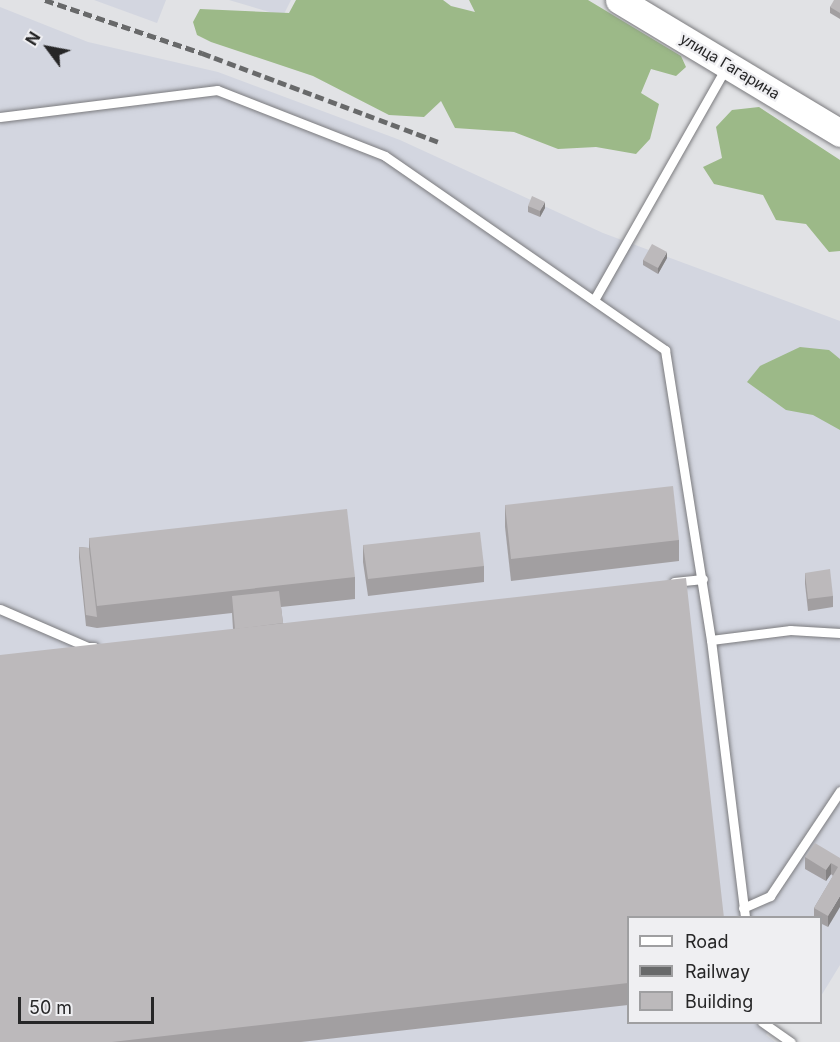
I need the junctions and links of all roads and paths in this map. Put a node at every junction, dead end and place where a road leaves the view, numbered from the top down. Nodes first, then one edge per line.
1 (619, 0) edge
2 (727, 65) junction
3 (0, 117) edge
4 (840, 133) edge
5 (594, 300) junction
6 (703, 579) junction
7 (667, 583) edge
8 (0, 609) edge
9 (840, 633) edge
10 (711, 640) junction
11 (111, 646) edge
12 (840, 792) edge
13 (744, 913) edge
14 (764, 1024) edge
15 (791, 1042) edge

1 - 2 main road, улица Гагарина
2 - 4 main road, улица Гагарина
2 - 5 lane
3 - 5 lane
5 - 6 lane
6 - 7 lane
6 - 10 lane
8 - 11 lane
9 - 10 lane
10 - 13 lane
12 - 13 lane
14 - 15 lane

